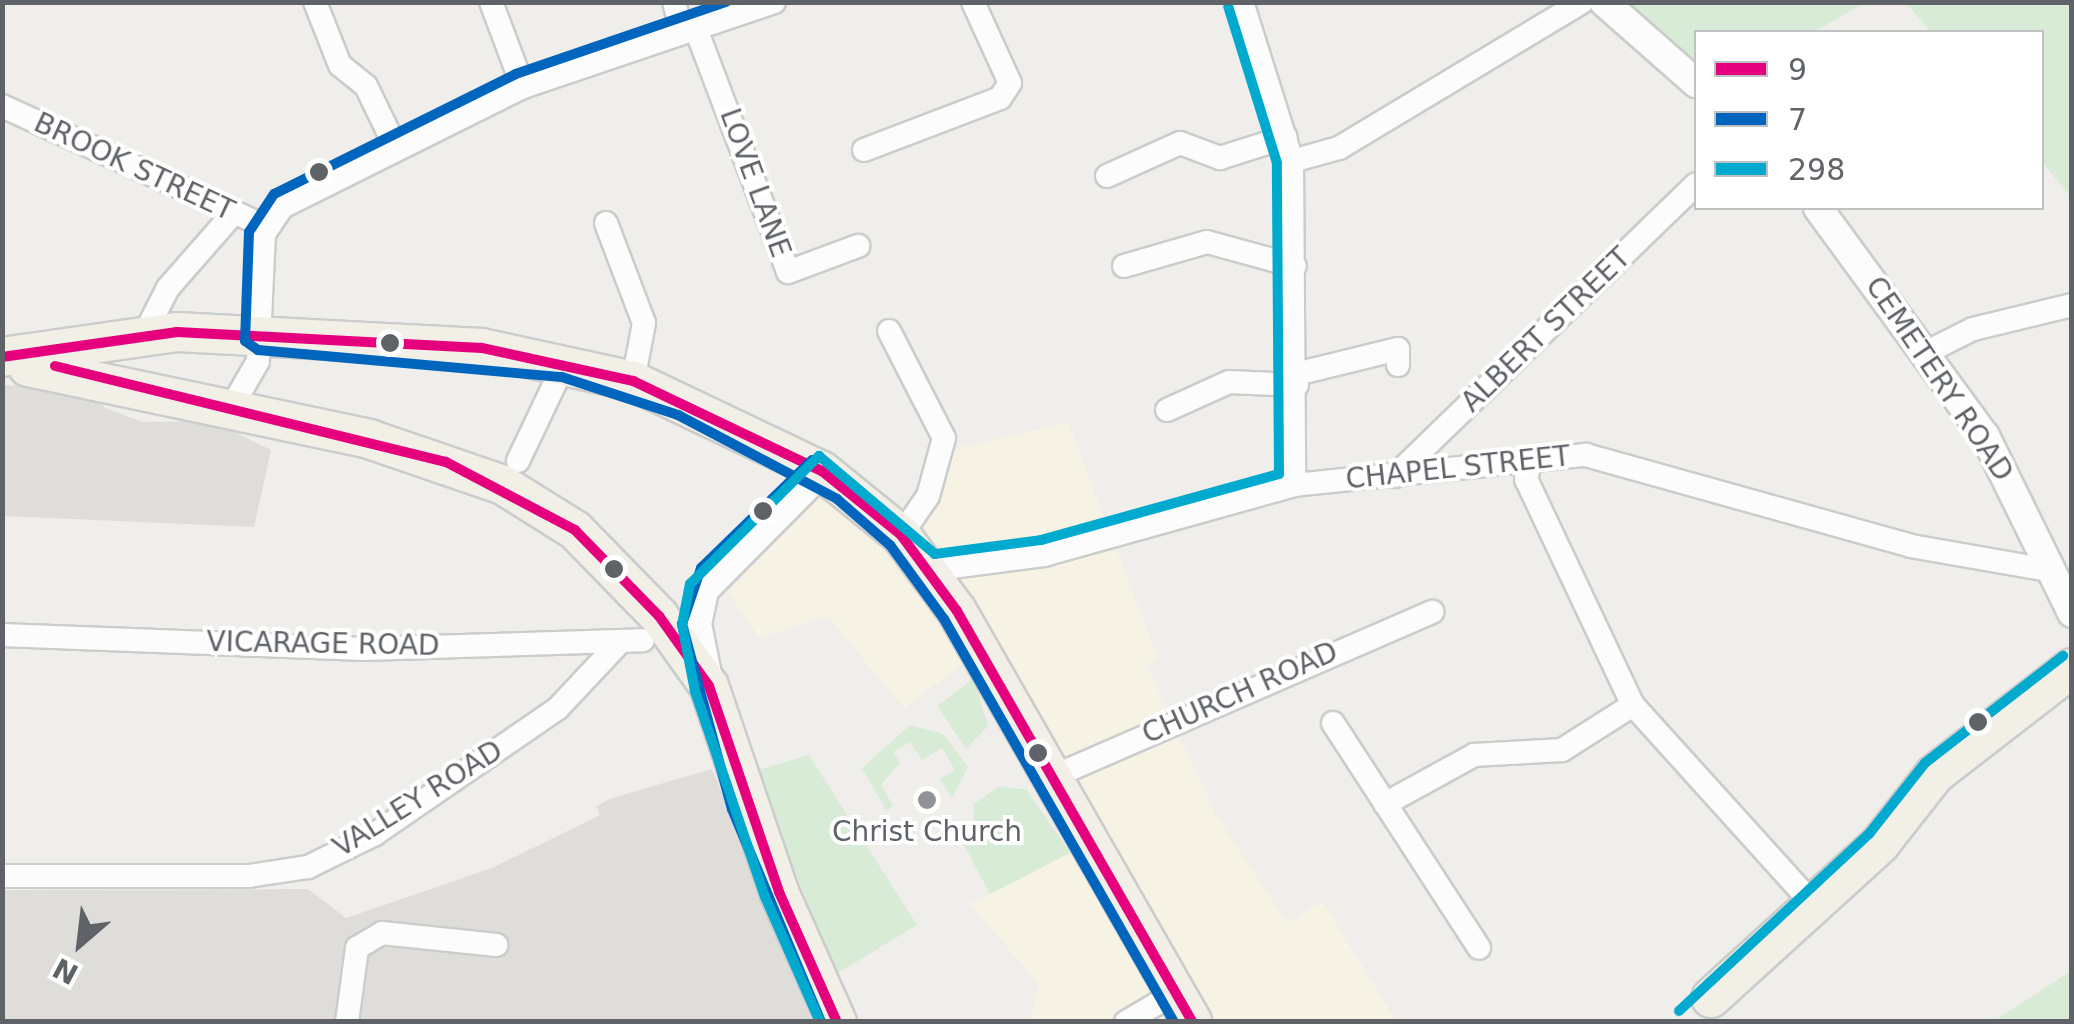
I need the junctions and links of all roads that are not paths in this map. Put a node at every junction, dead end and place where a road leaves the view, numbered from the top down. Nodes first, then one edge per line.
1 (315, 2) edge
2 (491, 2) edge
3 (674, 2) edge
4 (774, 2) edge
5 (973, 2) edge
6 (1242, 2) edge
7 (1582, 2) edge
8 (1604, 2) edge
9 (688, 26) junction
10 (1694, 81) edge
11 (523, 87) junction
12 (3, 108) edge
13 (1286, 136) junction
14 (394, 144) junction
15 (864, 150) dead end
16 (1292, 161) junction
17 (1108, 176) dead end
18 (1694, 186) edge
19 (1820, 210) edge
20 (232, 215) junction
21 (606, 223) dead end
22 (266, 227) junction
23 (858, 246) dead end
24 (1124, 266) dead end
25 (1295, 266) junction
26 (2072, 305) edge
27 (888, 331) dead end
28 (145, 333) junction
29 (259, 334) junction
30 (1927, 352) junction
31 (2, 357) edge
32 (565, 362) junction
33 (1398, 365) dead end
34 (2, 367) edge
35 (123, 380) junction
36 (633, 380) junction
37 (1296, 380) junction
38 (231, 408) junction
39 (1168, 410) dead end
40 (518, 461) dead end
41 (1530, 464) junction
42 (822, 471) junction
43 (1395, 476) junction
44 (1294, 485) junction
45 (901, 535) junction
46 (983, 568) junction
47 (930, 570) junction
48 (2050, 570) junction
49 (957, 611) junction
50 (1432, 612) dead end
51 (2072, 613) edge
52 (2, 635) edge
53 (643, 640) dead end
54 (618, 644) junction
55 (2072, 668) edge
56 (709, 686) junction
57 (1634, 705) junction
58 (1333, 723) dead end
59 (1050, 778) junction
60 (1385, 804) junction
61 (2, 876) edge
62 (1806, 903) junction
63 (496, 945) dead end
64 (1478, 948) dead end
65 (1184, 1007) edge
66 (1700, 1010) edge
67 (347, 1022) edge
68 (837, 1022) edge
69 (1126, 1022) edge

1 - 14 street
2 - 11 street
3 - 9 street
4 - 9 street
5 - 15 street
6 - 13 street
7 - 16 street
8 - 10 street
9 - 11 street
9 - 23 street, LOVE LANE
11 - 14 street
12 - 20 street, BROOK STREET
13 - 16 street
13 - 17 street
14 - 22 street
16 - 25 street
18 - 43 street, ALBERT STREET
19 - 30 street, CEMETERY ROAD
20 - 22 street, BROOK STREET
20 - 28 street
21 - 36 street
22 - 29 street
24 - 25 street
25 - 37 street
26 - 30 street
27 - 45 street
28 - 29 highway
28 - 31 highway
28 - 35 highway
29 - 32 highway
29 - 38 street
30 - 48 street, CEMETERY ROAD
32 - 36 highway
32 - 40 street
33 - 37 street
34 - 35 highway
35 - 38 highway
36 - 42 highway
37 - 39 street
37 - 44 street
38 - 56 highway
41 - 43 street, CHAPEL STREET
41 - 48 street, CHAPEL STREET
41 - 57 street
42 - 45 highway
42 - 56 street
43 - 44 street, CHAPEL STREET
44 - 46 street, CHAPEL STREET
45 - 47 highway
46 - 47 street, CHAPEL STREET
46 - 49 street
47 - 49 highway
48 - 51 street, CEMETERY ROAD
49 - 59 highway
50 - 59 street, CHURCH ROAD
52 - 54 street, VICARAGE ROAD
53 - 54 street, VICARAGE ROAD
54 - 61 street, VALLEY ROAD
55 - 62 highway
56 - 68 highway
57 - 60 street
57 - 62 street
58 - 60 street
59 - 65 highway
60 - 64 street
62 - 66 highway
63 - 67 street
65 - 69 street

